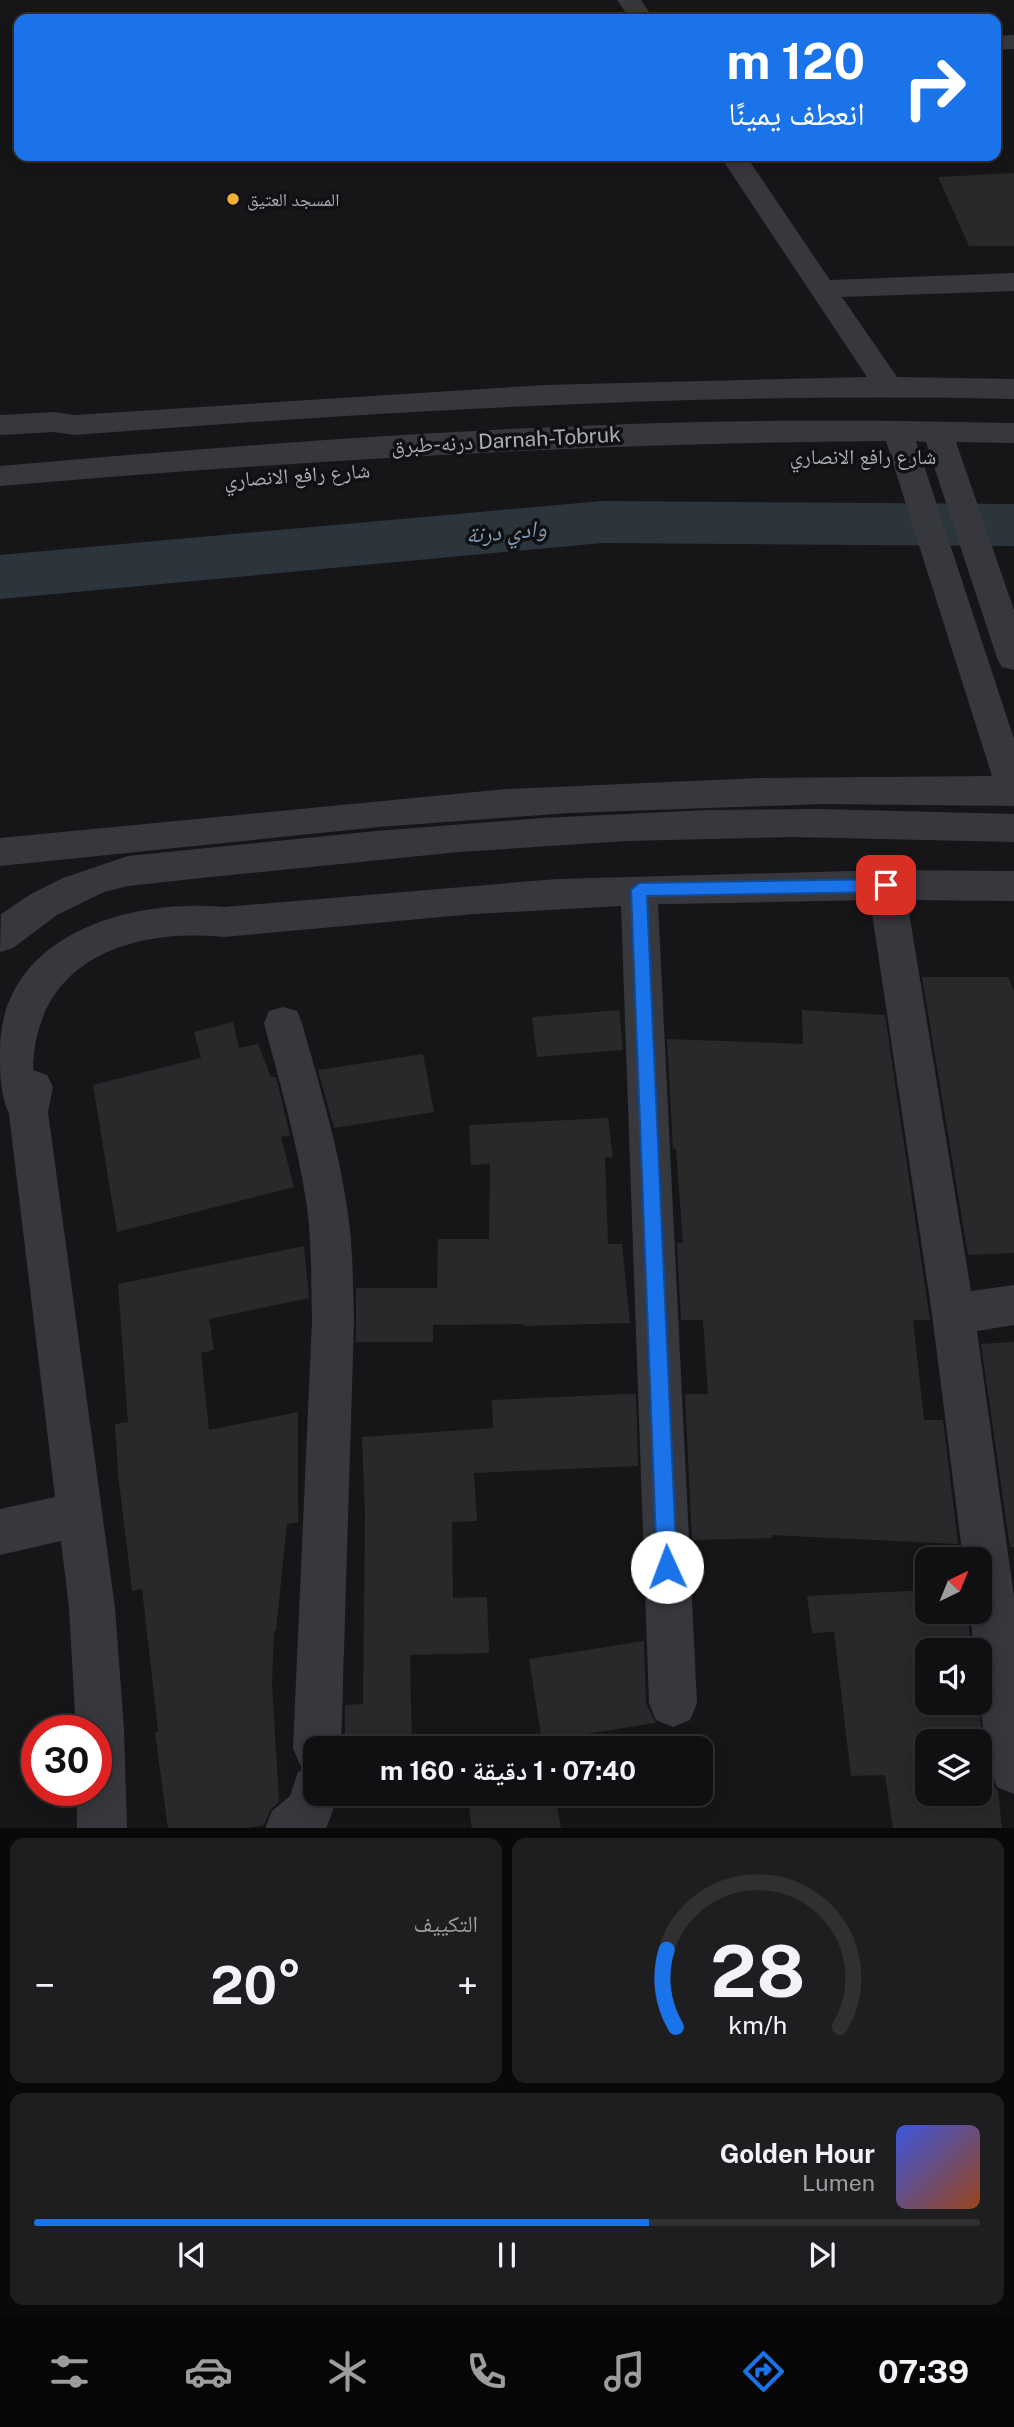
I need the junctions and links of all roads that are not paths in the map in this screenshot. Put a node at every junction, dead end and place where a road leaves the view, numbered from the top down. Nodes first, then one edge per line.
1 (736, 161) edge
2 (1014, 282) edge
3 (822, 289) junction
4 (889, 388) junction
5 (1014, 389) edge
6 (0, 425) edge
7 (74, 425) junction
8 (1014, 433) edge
9 (0, 438) edge
10 (906, 456) junction
11 (946, 456) junction
12 (1014, 457) edge
13 (0, 476) edge
14 (0, 497) edge
15 (1014, 658) edge
16 (1011, 783) edge
17 (1014, 828) edge
18 (0, 852) edge
19 (886, 885) junction
20 (1014, 886) edge
21 (639, 890) junction
22 (6, 926) edge
23 (283, 1023) dead end
24 (1014, 1305) edge
25 (953, 1314) junction
26 (81, 1514) junction
27 (0, 1532) edge
28 (673, 1703) dead end
29 (317, 1736) edge
30 (1014, 1770) edge
31 (312, 1806) edge
32 (102, 1828) edge
33 (292, 1828) edge

1 - 3 street
2 - 3 street
3 - 4 street
4 - 5 street
4 - 7 street
6 - 7 street
7 - 9 street
8 - 11 street
10 - 11 street, شارع رافع الانصاري
10 - 13 street, درنه-طبرق Darnah-Tobruk
10 - 14 street, شارع رافع الانصاري
10 - 16 street
11 - 12 street, شارع رافع الانصاري
11 - 15 street
16 - 18 street
17 - 22 street
19 - 20 street
19 - 21 street
19 - 25 street
21 - 26 street
21 - 28 street
23 - 29 street
24 - 25 street
25 - 30 street
26 - 27 street
26 - 32 street
31 - 33 street

